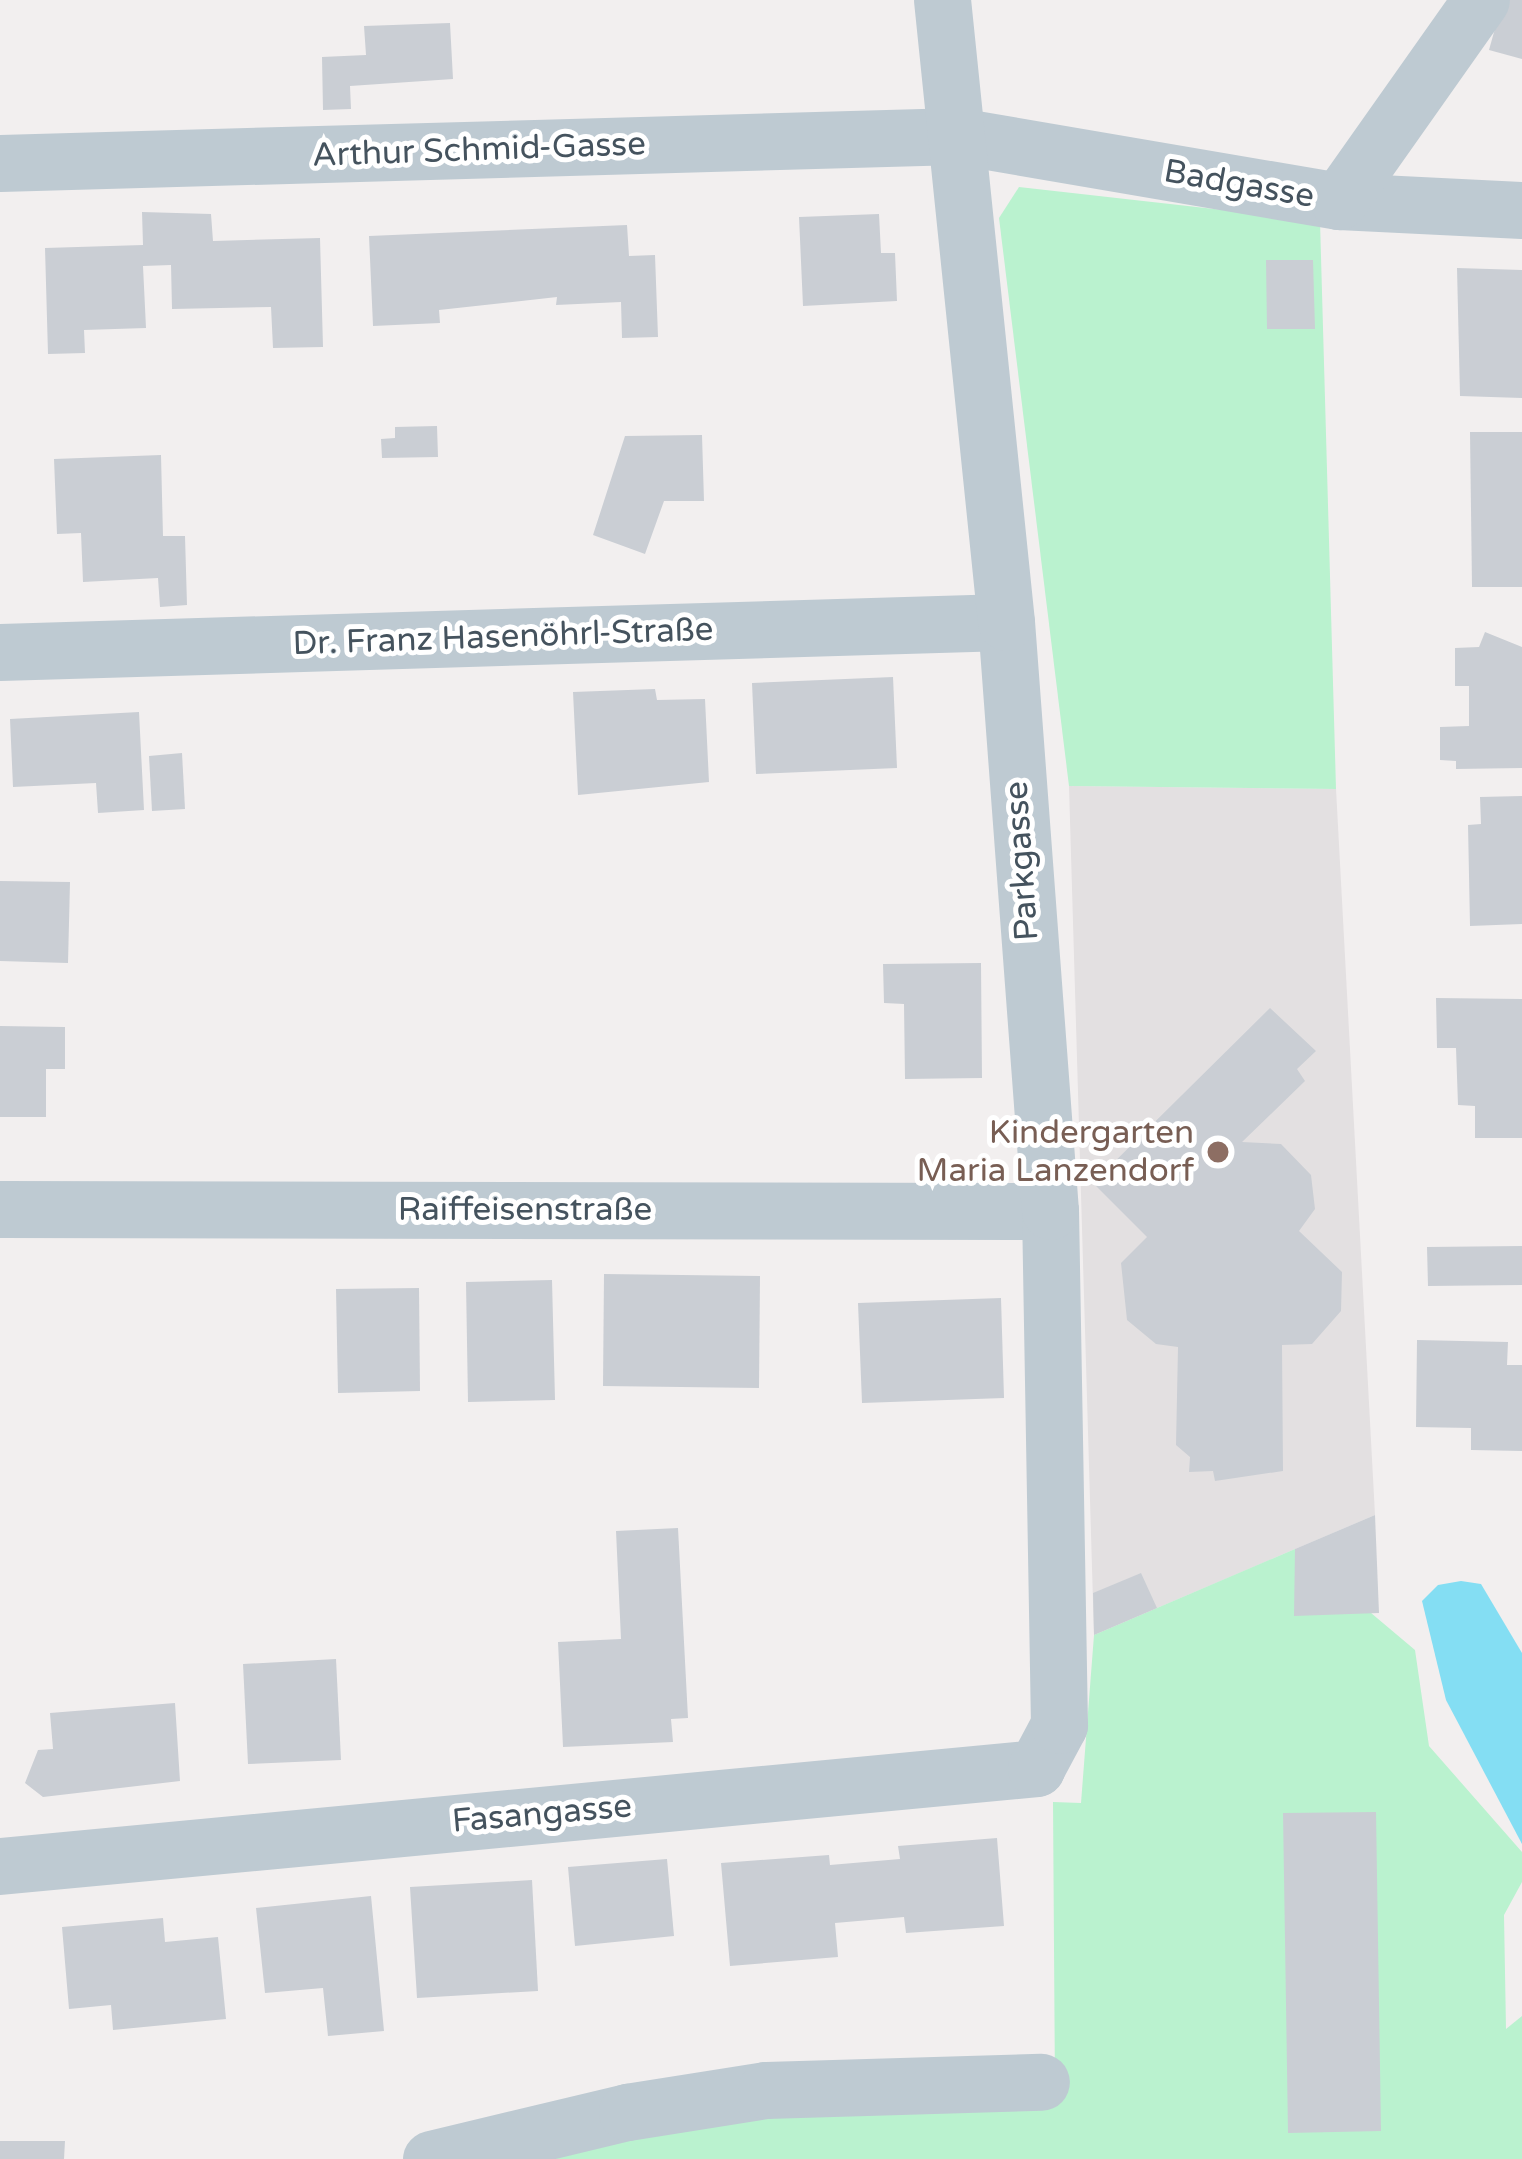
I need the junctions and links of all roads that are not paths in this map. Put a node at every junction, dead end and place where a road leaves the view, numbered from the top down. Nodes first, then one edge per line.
1 (943, 0) edge
2 (1481, 0) edge
3 (958, 136) junction
4 (0, 164) edge
5 (1339, 201) junction
6 (1522, 210) edge
7 (1006, 622) junction
8 (0, 652) edge
9 (0, 1209) edge
10 (1050, 1211) junction
11 (1059, 1725) joint
12 (0, 1866) edge
13 (1041, 2082) dead end
14 (431, 2159) edge

1 - 3 street, Parkgasse
2 - 5 street
3 - 4 street, Arthur Schmid-Gasse
3 - 5 street, Badgasse
3 - 7 street, Parkgasse
5 - 6 street, Badgasse
7 - 8 street, Dr. Franz Hasenöhrl-Straße
7 - 10 street, Parkgasse
9 - 10 street, Raiffeisenstraße
10 - 11 street, Parkgasse
11 - 12 street, Fasangasse
13 - 14 street

